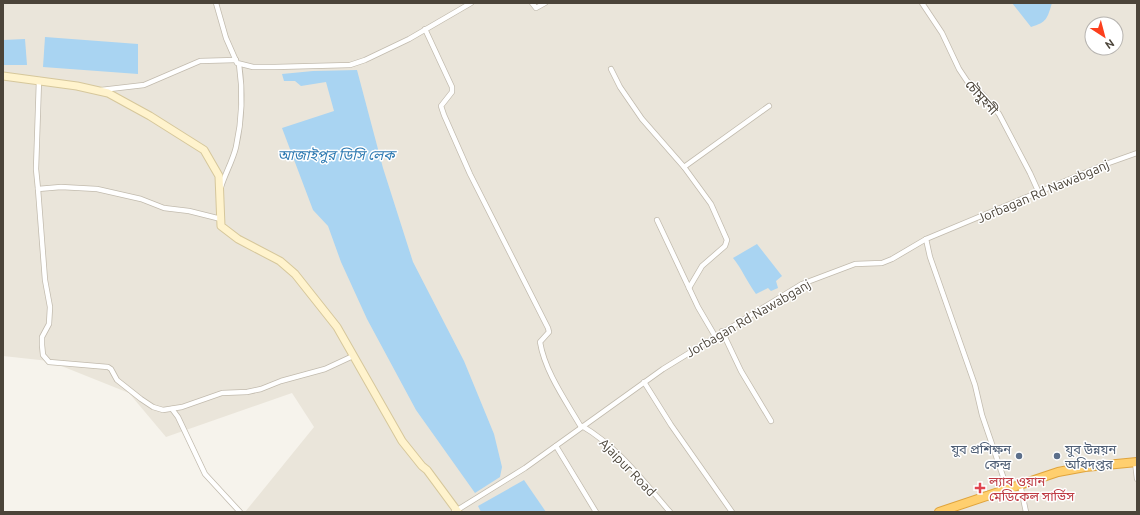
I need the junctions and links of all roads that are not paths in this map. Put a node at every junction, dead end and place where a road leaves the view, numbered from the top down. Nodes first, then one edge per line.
1 (216, 3) edge
2 (471, 3) edge
3 (532, 3) edge
4 (545, 3) edge
5 (922, 3) edge
6 (425, 29) junction
7 (238, 62) junction
8 (611, 69) dead end
9 (3, 76) edge
10 (39, 80) junction
11 (99, 91) junction
12 (770, 106) dead end
13 (1137, 153) edge
14 (684, 167) junction
15 (38, 189) junction
16 (220, 191) junction
17 (1039, 193) junction
18 (221, 219) junction
19 (657, 220) dead end
20 (926, 239) junction
21 (688, 288) junction
22 (722, 331) junction
23 (715, 336) junction
24 (353, 356) junction
25 (644, 382) junction
26 (172, 409) junction
27 (771, 421) dead end
28 (582, 426) junction
29 (556, 446) junction
30 (1136, 462) edge
31 (1137, 479) edge
32 (1020, 484) junction
33 (1006, 488) junction
34 (455, 511) edge
35 (240, 512) edge
36 (596, 512) edge
37 (670, 512) edge
38 (732, 512) edge
39 (939, 512) edge
40 (1026, 512) edge

1 - 7 street
2 - 6 street
3 - 4 street
5 - 17 street, চৌমুহনী
6 - 7 street
6 - 28 street
7 - 11 street
7 - 16 street
8 - 14 street
9 - 10 street
10 - 11 street
10 - 15 street
11 - 16 street
12 - 14 street
13 - 17 street, Jorbagan Rd Nawabganj
14 - 21 street
15 - 18 street
15 - 26 street
16 - 18 street
17 - 20 street, Jorbagan Rd Nawabganj
18 - 24 street
19 - 21 street
20 - 22 street, Jorbagan Rd Nawabganj
20 - 33 street
21 - 23 street
22 - 23 street, Jorbagan Rd Nawabganj
22 - 27 street
23 - 25 street, Jorbagan Rd Nawabganj
24 - 26 street
24 - 34 street
25 - 28 street, Jorbagan Rd Nawabganj
25 - 38 street
26 - 35 street
28 - 29 street, Jorbagan Rd Nawabganj
28 - 37 street, Ajaipur Road
29 - 34 street, Jorbagan Rd Nawabganj
29 - 36 street
30 - 31 street
30 - 32 highway
32 - 33 highway
32 - 40 street
33 - 39 highway

